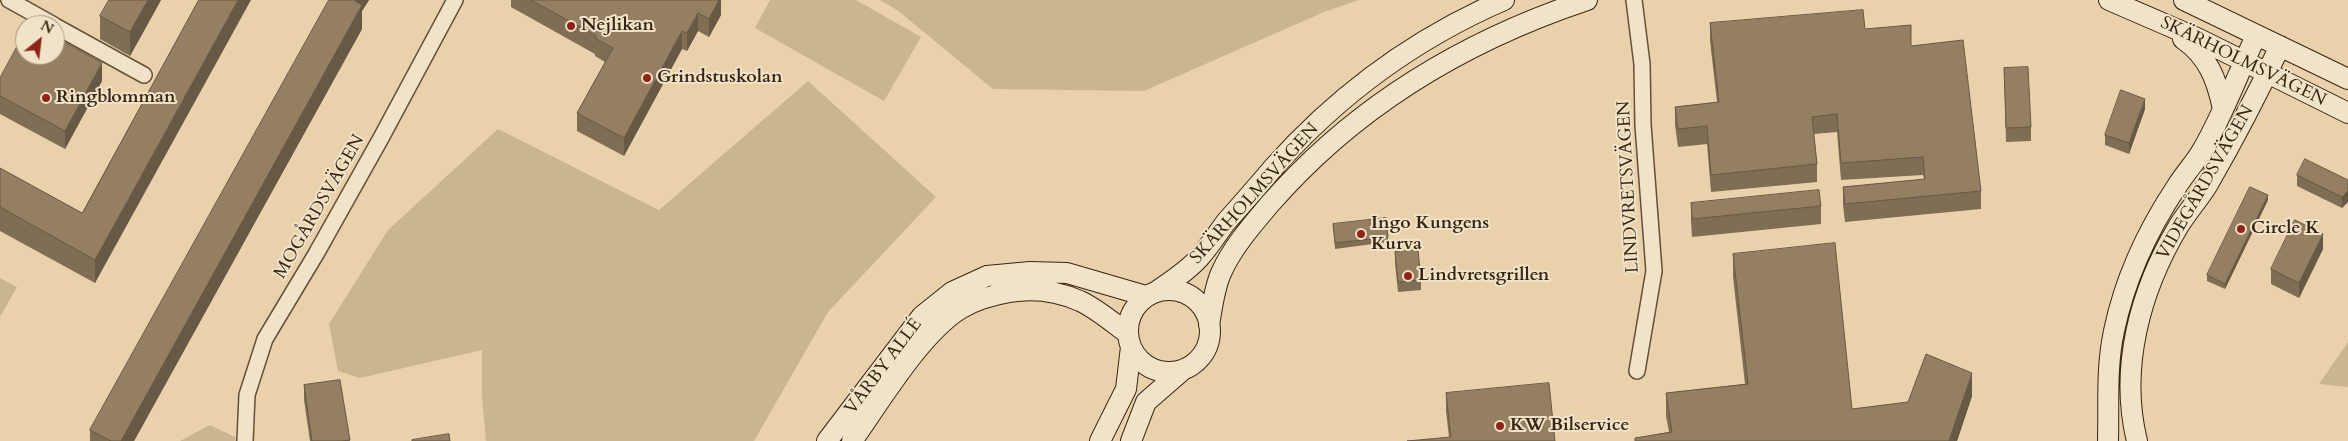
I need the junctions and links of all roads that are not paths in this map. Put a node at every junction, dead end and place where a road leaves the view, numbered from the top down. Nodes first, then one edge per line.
1 (9, 0) edge
2 (455, 0) edge
3 (1504, 0) edge
4 (1587, 0) edge
5 (1634, 0) edge
6 (2109, 0) edge
7 (2184, 0) edge
8 (37, 15) edge
9 (2149, 16) junction
10 (65, 31) edge
11 (2256, 36) junction
12 (2280, 46) junction
13 (2243, 62) junction
14 (2267, 74) junction
15 (144, 75) dead end
16 (2348, 79) edge
17 (2223, 109) junction
18 (2348, 113) edge
19 (1151, 293) junction
20 (1209, 324) junction
21 (1129, 340) junction
22 (1184, 369) junction
23 (1637, 370) dead end
24 (245, 441) edge
25 (827, 441) edge
26 (852, 441) edge
27 (1100, 441) edge
28 (1131, 441) edge
29 (2108, 441) edge
30 (2137, 441) edge

1 - 8 street
2 - 24 street, MOGÅRDSVÄGEN
3 - 19 main road, SKÄRHOLMSVÄGEN
4 - 20 main road, SKÄRHOLMSVÄGEN
5 - 23 street, LINDVRETSVÄGEN
6 - 9 main road, SKÄRHOLMSVÄGEN
7 - 11 main road, SKÄRHOLMSVÄGEN
9 - 13 main road, SKÄRHOLMSVÄGEN
9 - 17 main road
10 - 15 street
11 - 12 main road, SKÄRHOLMSVÄGEN
11 - 13 main road, VIDEGÅRDSVÄGEN
12 - 14 main road, VIDEGÅRDSVÄGEN
12 - 16 main road, SKÄRHOLMSVÄGEN
13 - 14 main road, SKÄRHOLMSVÄGEN
13 - 17 main road, VIDEGÅRDSVÄGEN
14 - 18 main road, SKÄRHOLMSVÄGEN
14 - 30 main road, VIDEGÅRDSVÄGEN
17 - 29 main road, VIDEGÅRDSVÄGEN
19 - 20 main road
19 - 21 main road
19 - 25 main road, VÅRBY ALLÉ
20 - 22 main road
21 - 22 main road
21 - 26 main road, VÅRBY ALLÉ
21 - 27 main road
22 - 28 main road

